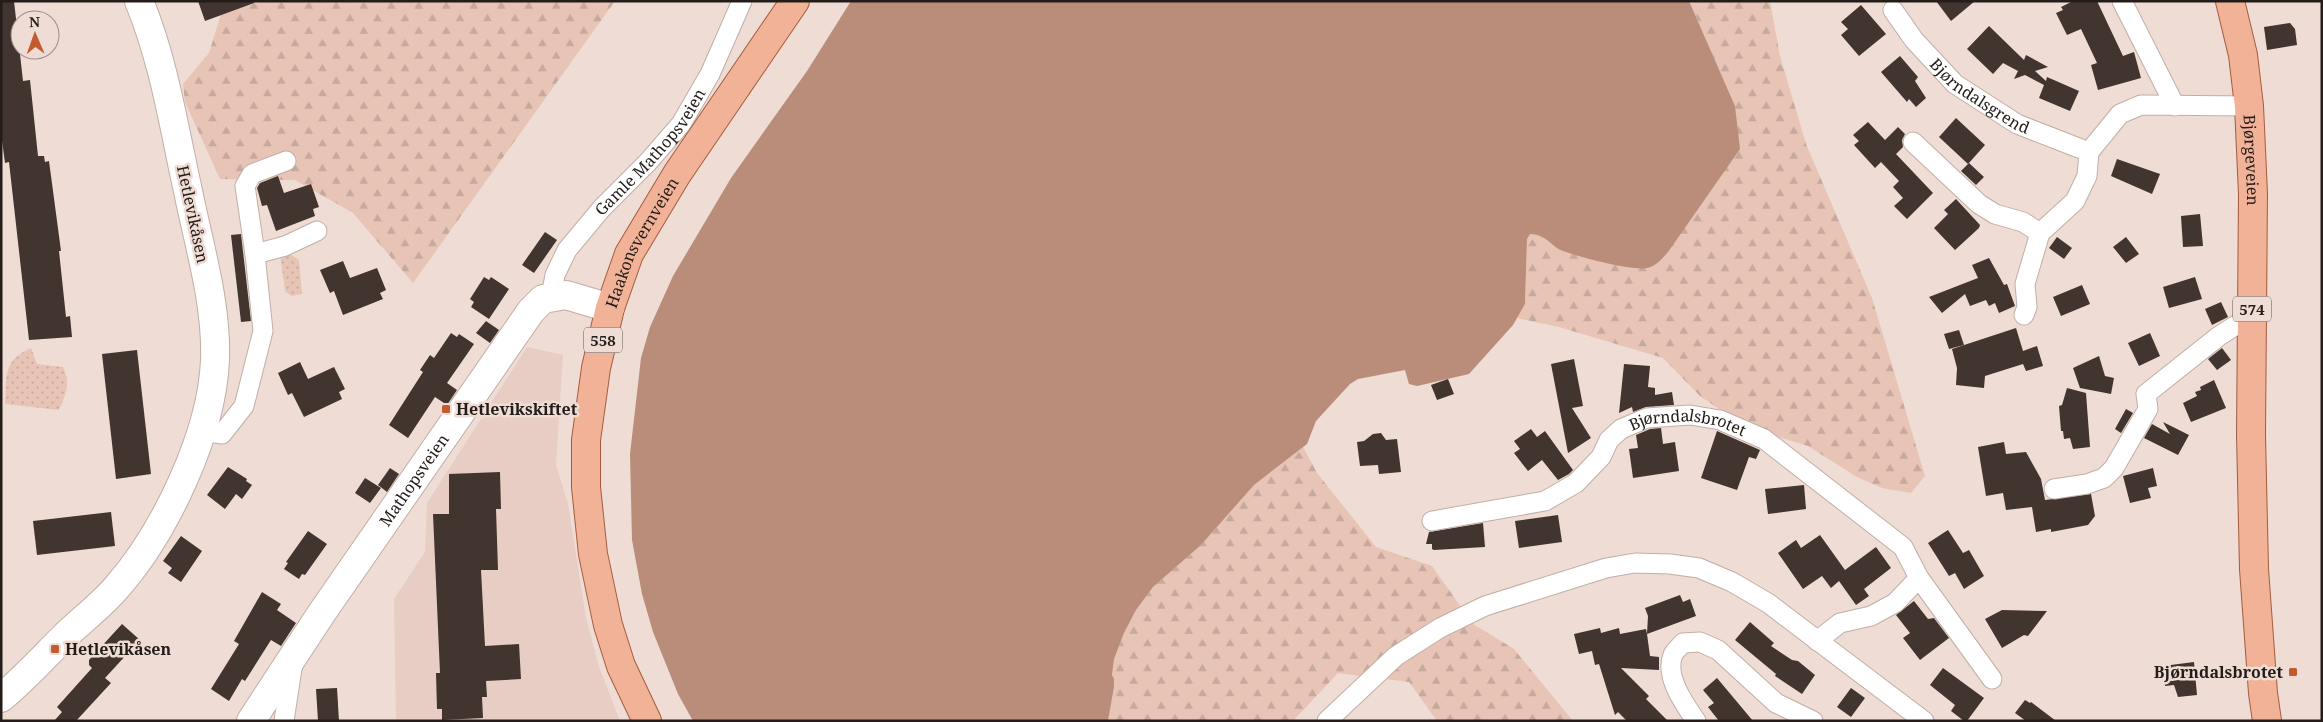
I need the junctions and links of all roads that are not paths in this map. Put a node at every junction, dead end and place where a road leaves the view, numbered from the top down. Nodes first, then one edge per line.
1 (139, 1) edge
2 (742, 1) edge
3 (795, 1) edge
4 (2122, 1) edge
5 (2230, 1) edge
6 (1893, 10) dead end
7 (2175, 106) junction
8 (2248, 106) junction
9 (1913, 142) dead end
10 (2089, 152) junction
11 (286, 161) dead end
12 (317, 231) dead end
13 (2040, 233) junction
14 (255, 254) junction
15 (551, 297) junction
16 (610, 308) junction
17 (2024, 316) dead end
18 (2252, 321) junction
19 (202, 431) junction
20 (2054, 489) dead end
21 (1432, 521) dead end
22 (1919, 578) junction
23 (2258, 618) junction
24 (1817, 641) junction
25 (295, 654) junction
26 (1992, 679) dead end
27 (1, 698) edge
28 (1920, 720) edge
29 (251, 721) edge
30 (284, 721) edge
31 (647, 721) edge
32 (1327, 721) edge
33 (1696, 721) edge
34 (1813, 721) edge
35 (2267, 721) edge
36 (2284, 721) edge

1 - 19 main road, Hetlevikåsen
2 - 15 street, Gamle Mathopsveien
3 - 16 main road, Haakonsvernveien / 558
4 - 7 street
5 - 8 main road, Bjørgeveien / 574
6 - 10 street, Bjørndalsgrend
7 - 8 street
7 - 10 street
8 - 18 main road, Bjørgeveien / 574
9 - 13 street
10 - 13 street
11 - 14 street
12 - 14 street
13 - 17 street
14 - 19 street
15 - 16 main road
15 - 25 main road, Mathopsveien
16 - 31 main road, Haakonsvernveien / 558
18 - 20 street
18 - 23 main road, Bjørgeveien / 574
19 - 27 main road, Hetlevikåsen
21 - 22 street, Bjørndalsbrotet
22 - 24 street
22 - 26 street, Bjørndalsbrotet
23 - 35 main road, Bjørgeveien / 574
23 - 36 main road, Bjørgeveien / 574
24 - 28 street
24 - 32 street
25 - 29 main road, Mathopsveien
25 - 30 street
33 - 34 street

